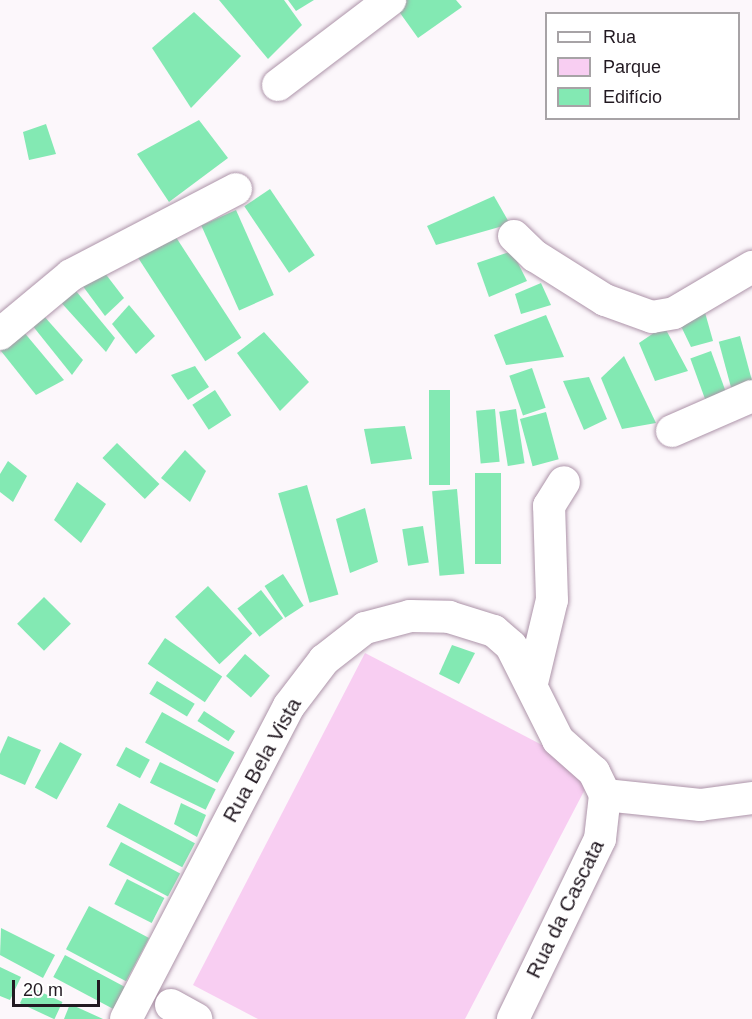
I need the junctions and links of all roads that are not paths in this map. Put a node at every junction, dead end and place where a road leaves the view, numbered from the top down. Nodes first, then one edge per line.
1 (390, 0) edge
2 (278, 85) dead end
3 (236, 189) dead end
4 (514, 236) dead end
5 (752, 267) edge
6 (0, 334) edge
7 (752, 396) edge
8 (672, 431) dead end
9 (564, 482) dead end
10 (532, 682) junction
11 (605, 795) junction
12 (752, 798) edge
13 (126, 1019) edge
14 (513, 1019) edge

1 - 2 street
3 - 6 street
4 - 5 street
7 - 8 street
9 - 10 street
10 - 11 street, Rua Bela Vista
10 - 13 street, Rua Bela Vista
11 - 12 street
11 - 14 street, Rua da Cascata

